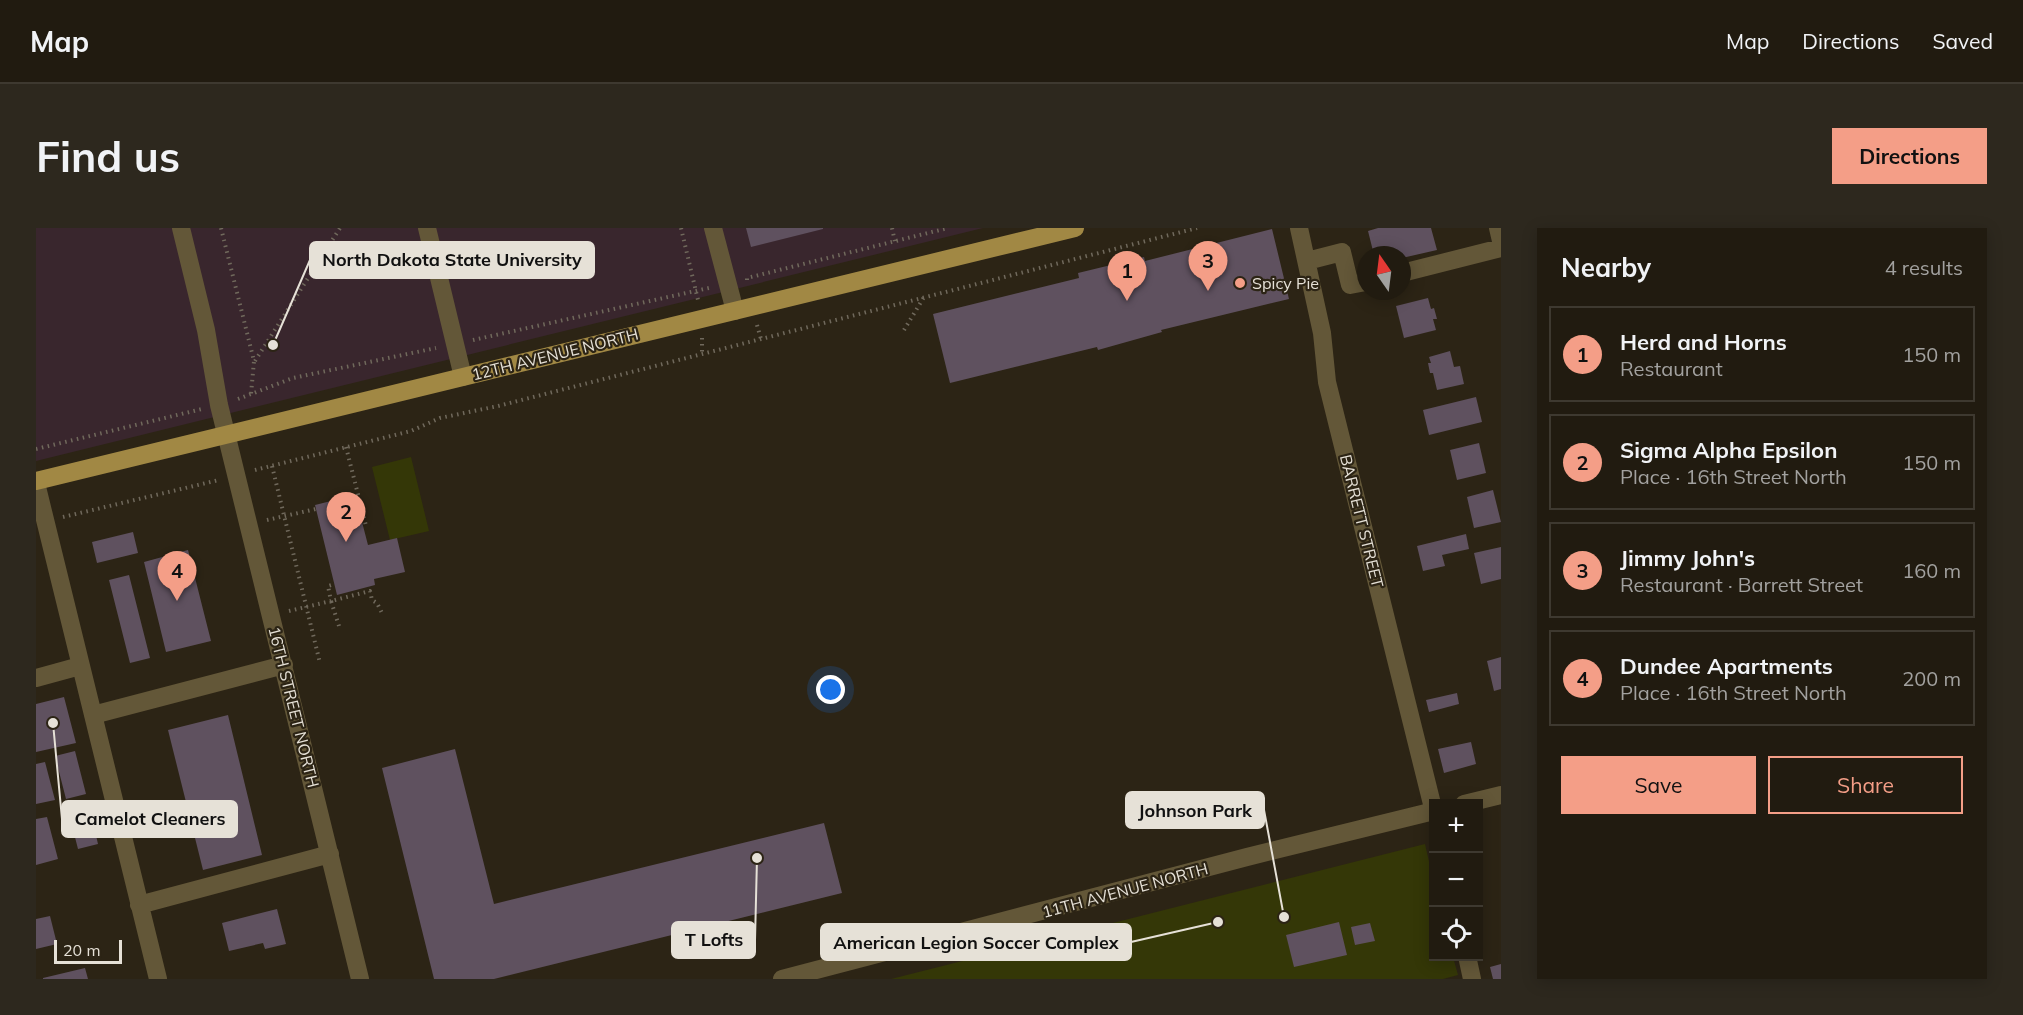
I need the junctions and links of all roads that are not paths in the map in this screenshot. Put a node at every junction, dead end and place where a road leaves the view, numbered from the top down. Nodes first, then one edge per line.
1 (181, 228) edge
2 (427, 228) edge
3 (713, 228) edge
4 (1075, 228) edge
5 (1299, 228) edge
6 (1498, 228) edge
7 (1501, 241) edge
8 (1501, 248) edge
9 (1307, 261) junction
10 (1411, 271) edge
11 (1357, 284) edge
12 (735, 311) junction
13 (463, 377) junction
14 (227, 435) junction
15 (36, 482) edge
16 (284, 665) junction
17 (80, 666) junction
18 (36, 678) edge
19 (93, 715) junction
20 (1501, 795) edge
21 (1430, 799) edge
22 (1483, 799) edge
23 (1429, 812) edge
24 (330, 854) junction
25 (140, 905) junction
26 (1468, 961) edge
27 (158, 979) edge
28 (360, 979) edge
29 (782, 979) edge
30 (1472, 979) edge

1 - 14 street, 16TH STREET NORTH
2 - 13 street
3 - 12 street
4 - 12 main road, 12TH AVENUE NORTH
5 - 9 street, BARRETT STREET
6 - 7 street
8 - 10 street
9 - 11 street
9 - 21 street, BARRETT STREET
12 - 13 main road, 12TH AVENUE NORTH
13 - 14 main road, 12TH AVENUE NORTH
14 - 15 main road, 12TH AVENUE NORTH
14 - 16 street, 16TH STREET NORTH
15 - 17 street
16 - 19 street
16 - 24 street, 16TH STREET NORTH
17 - 18 street
17 - 19 street
19 - 25 street
20 - 22 street
23 - 29 street, 11TH AVENUE NORTH
24 - 25 street
24 - 28 street, 16TH STREET NORTH
25 - 27 street
26 - 30 street

